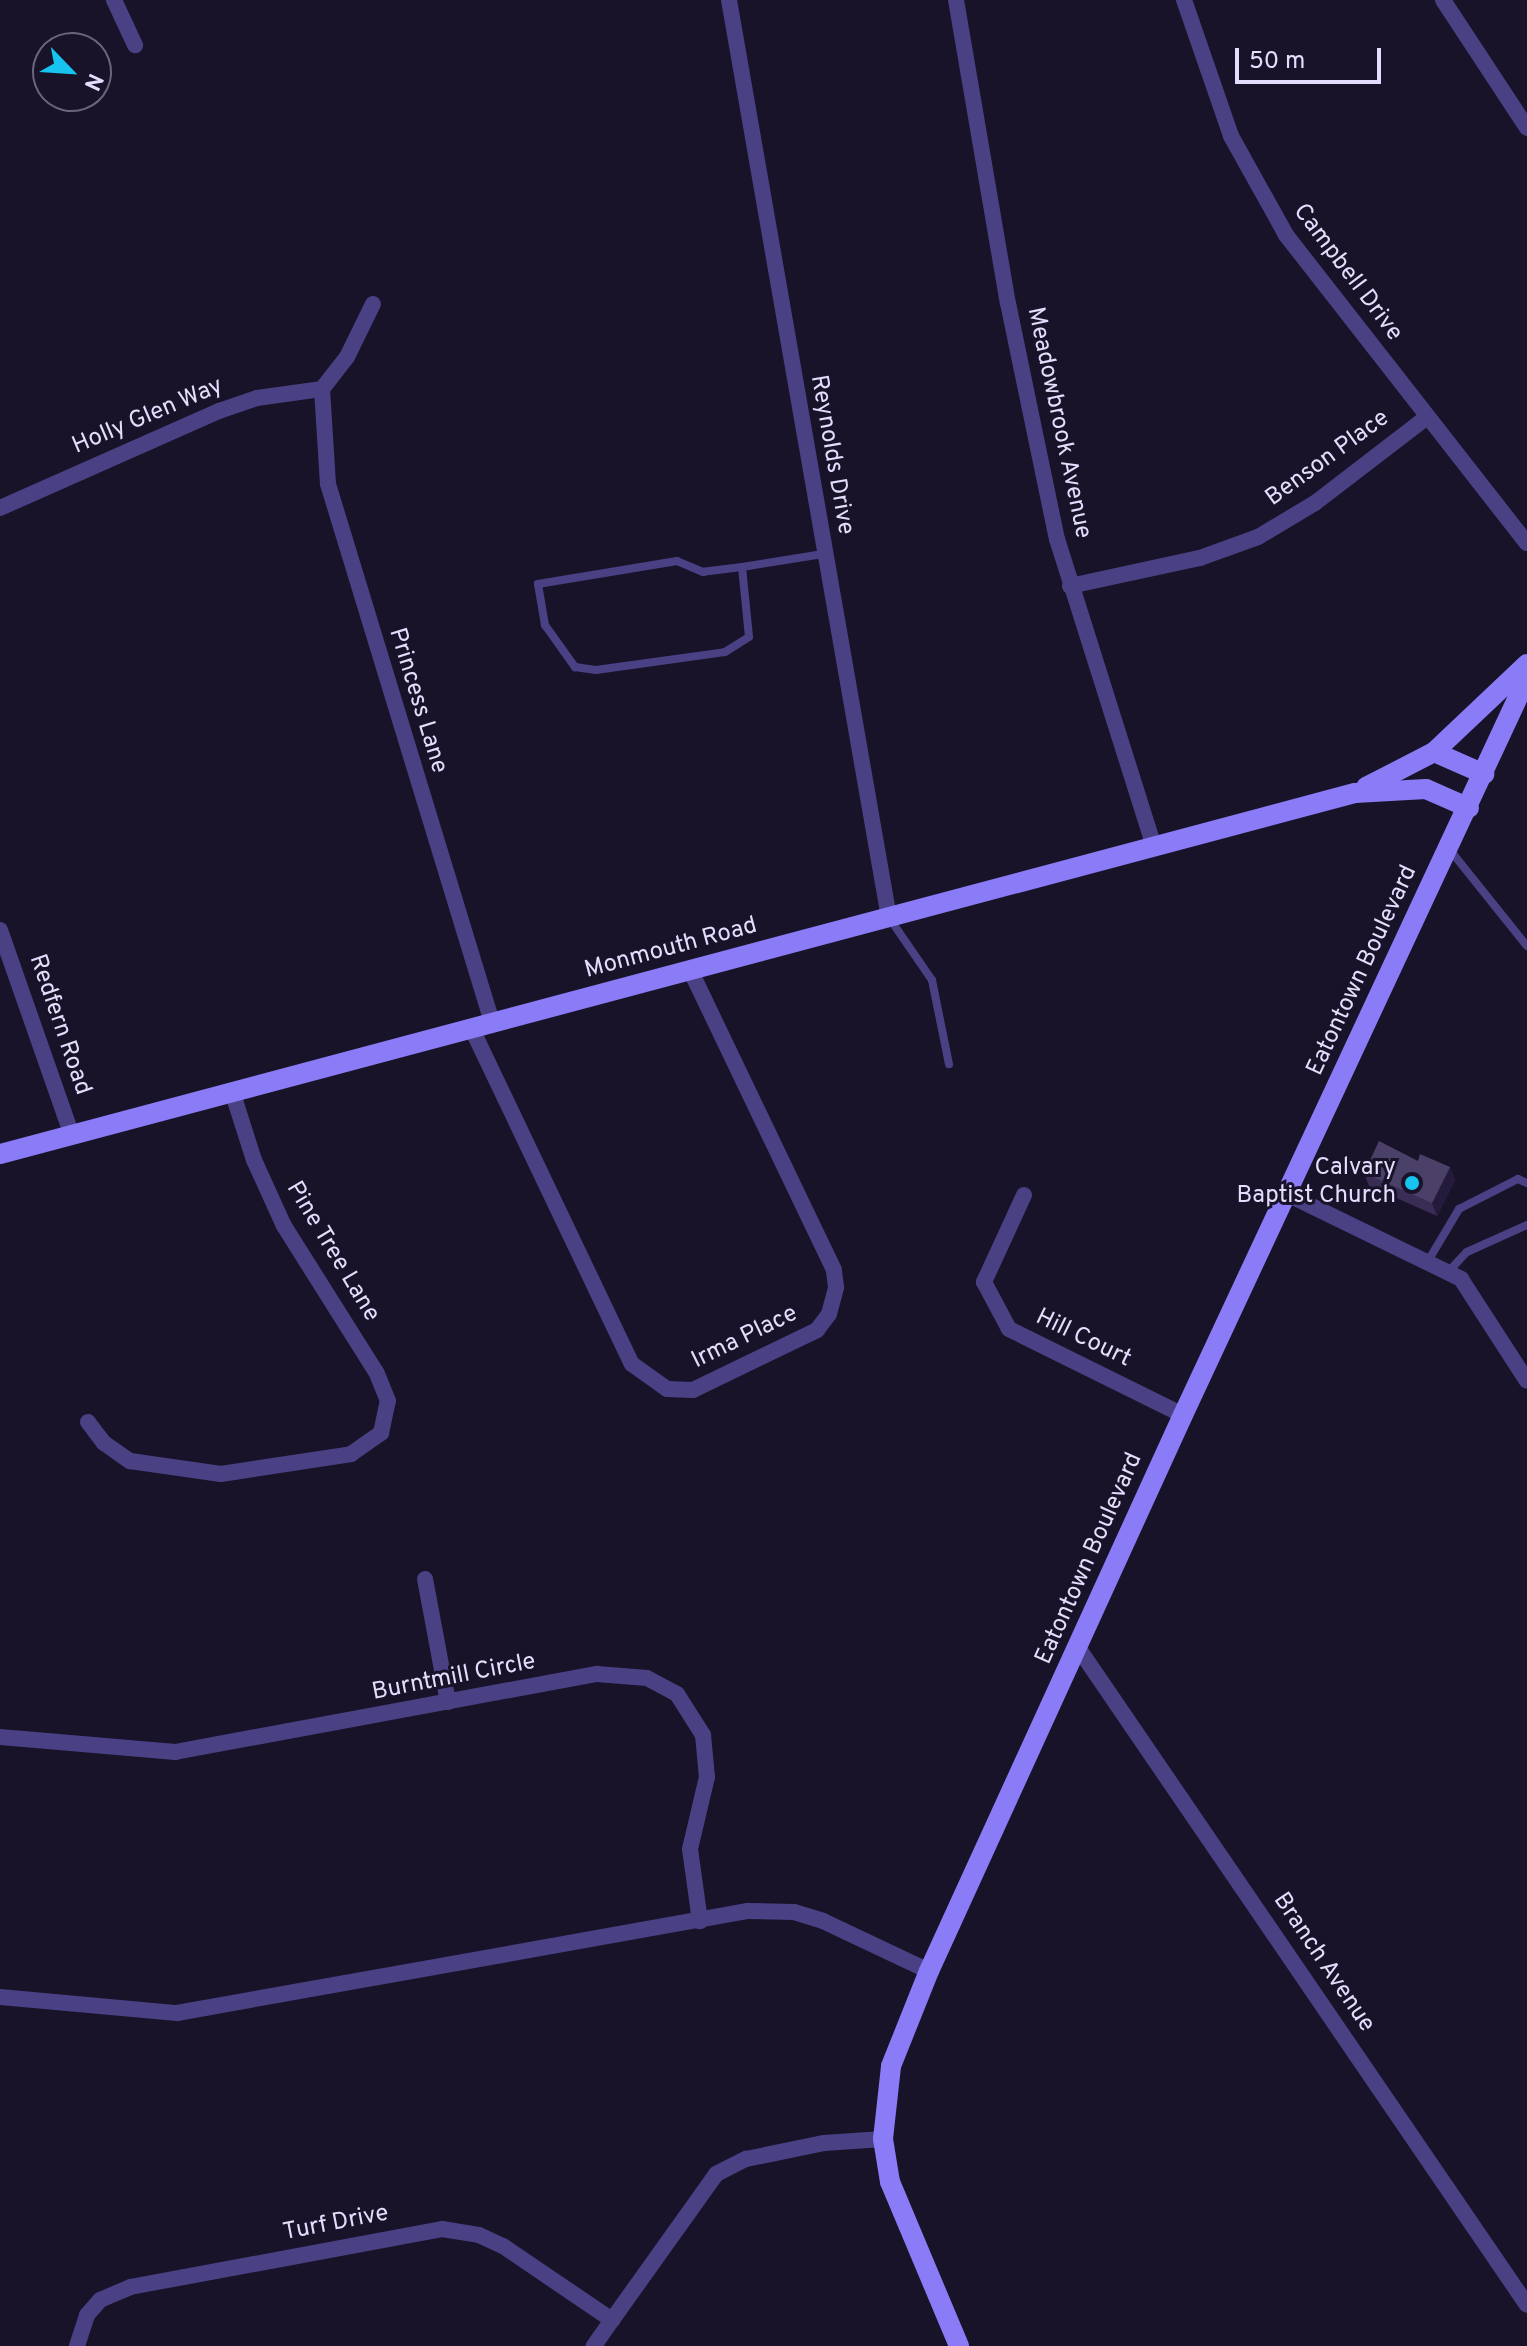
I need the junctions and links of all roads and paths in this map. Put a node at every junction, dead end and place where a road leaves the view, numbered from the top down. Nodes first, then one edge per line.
1 (114, 0) edge
2 (729, 0) edge
3 (956, 0) edge
4 (1184, 0) edge
5 (1443, 0) edge
6 (135, 45) dead end
7 (1527, 128) edge
8 (373, 304) dead end
9 (322, 389) junction
10 (1427, 417) junction
11 (0, 508) edge
12 (1527, 543) edge
13 (823, 554) junction
14 (742, 567) junction
15 (1070, 586) junction
16 (1527, 664) edge
17 (1527, 678) edge
18 (1434, 752) junction
19 (1484, 774) junction
20 (1355, 793) junction
21 (1469, 808) junction
22 (1154, 846) junction
23 (1449, 850) junction
24 (889, 918) junction
25 (0, 930) edge
26 (1527, 946) edge
27 (690, 970) junction
28 (492, 1022) junction
29 (471, 1027) junction
30 (949, 1064) dead end
31 (233, 1094) junction
32 (72, 1136) junction
33 (0, 1154) edge
34 (1527, 1183) edge
35 (1287, 1194) junction
36 (1024, 1195) dead end
37 (1527, 1225) edge
38 (1428, 1261) junction
39 (1449, 1271) junction
40 (1527, 1381) edge
41 (1183, 1415) junction
42 (88, 1422) dead end
43 (425, 1579) dead end
44 (1079, 1649) junction
45 (448, 1702) junction
46 (0, 1737) edge
47 (700, 1921) junction
48 (929, 1971) junction
49 (0, 1997) edge
50 (883, 2139) junction
51 (1527, 2305) edge
52 (612, 2320) junction
53 (77, 2346) edge
54 (594, 2346) edge
55 (959, 2346) edge

1 - 6 street
2 - 13 street, Reynolds Drive
3 - 15 street, Meadowbrook Avenue
4 - 10 street, Campbell Drive
5 - 7 street
8 - 9 street
9 - 11 street, Holly Glen Way
9 - 28 street, Princess Lane
10 - 12 street, Campbell Drive
10 - 15 street, Benson Place
13 - 14 lane
13 - 24 street, Reynolds Drive
14 - 14 lane
15 - 22 street, Meadowbrook Avenue
16 - 18 main road, Monmouth Road
17 - 19 main road, Eatontown Boulevard
18 - 19 main road
18 - 20 main road, Monmouth Road
19 - 21 main road, Eatontown Boulevard
20 - 21 main road, Monmouth Road
20 - 22 main road, Monmouth Road
21 - 23 main road, Eatontown Boulevard
22 - 24 main road, Monmouth Road
23 - 26 lane
23 - 35 main road, Eatontown Boulevard
24 - 27 main road, Monmouth Road
24 - 30 lane
25 - 32 street, Redfern Road
27 - 28 main road, Monmouth Road
27 - 29 street, Irma Place
28 - 29 main road, Monmouth Road
29 - 31 main road, Monmouth Road
31 - 32 main road, Monmouth Road
31 - 42 street, Pine Tree Lane
32 - 33 main road, Monmouth Road
34 - 38 lane
35 - 38 street
35 - 41 main road, Eatontown Boulevard
36 - 41 street, Hill Court
37 - 39 lane
38 - 39 street
39 - 40 street
41 - 44 main road, Eatontown Boulevard
43 - 45 street
44 - 48 main road, Eatontown Boulevard
44 - 51 street, Branch Avenue
45 - 46 street, Burntmill Circle
45 - 47 street, Burntmill Circle
47 - 48 street
47 - 49 street
48 - 50 main road, Eatontown Boulevard
50 - 52 street
50 - 55 main road, Eatontown Boulevard
52 - 53 street, Turf Drive
52 - 54 street

